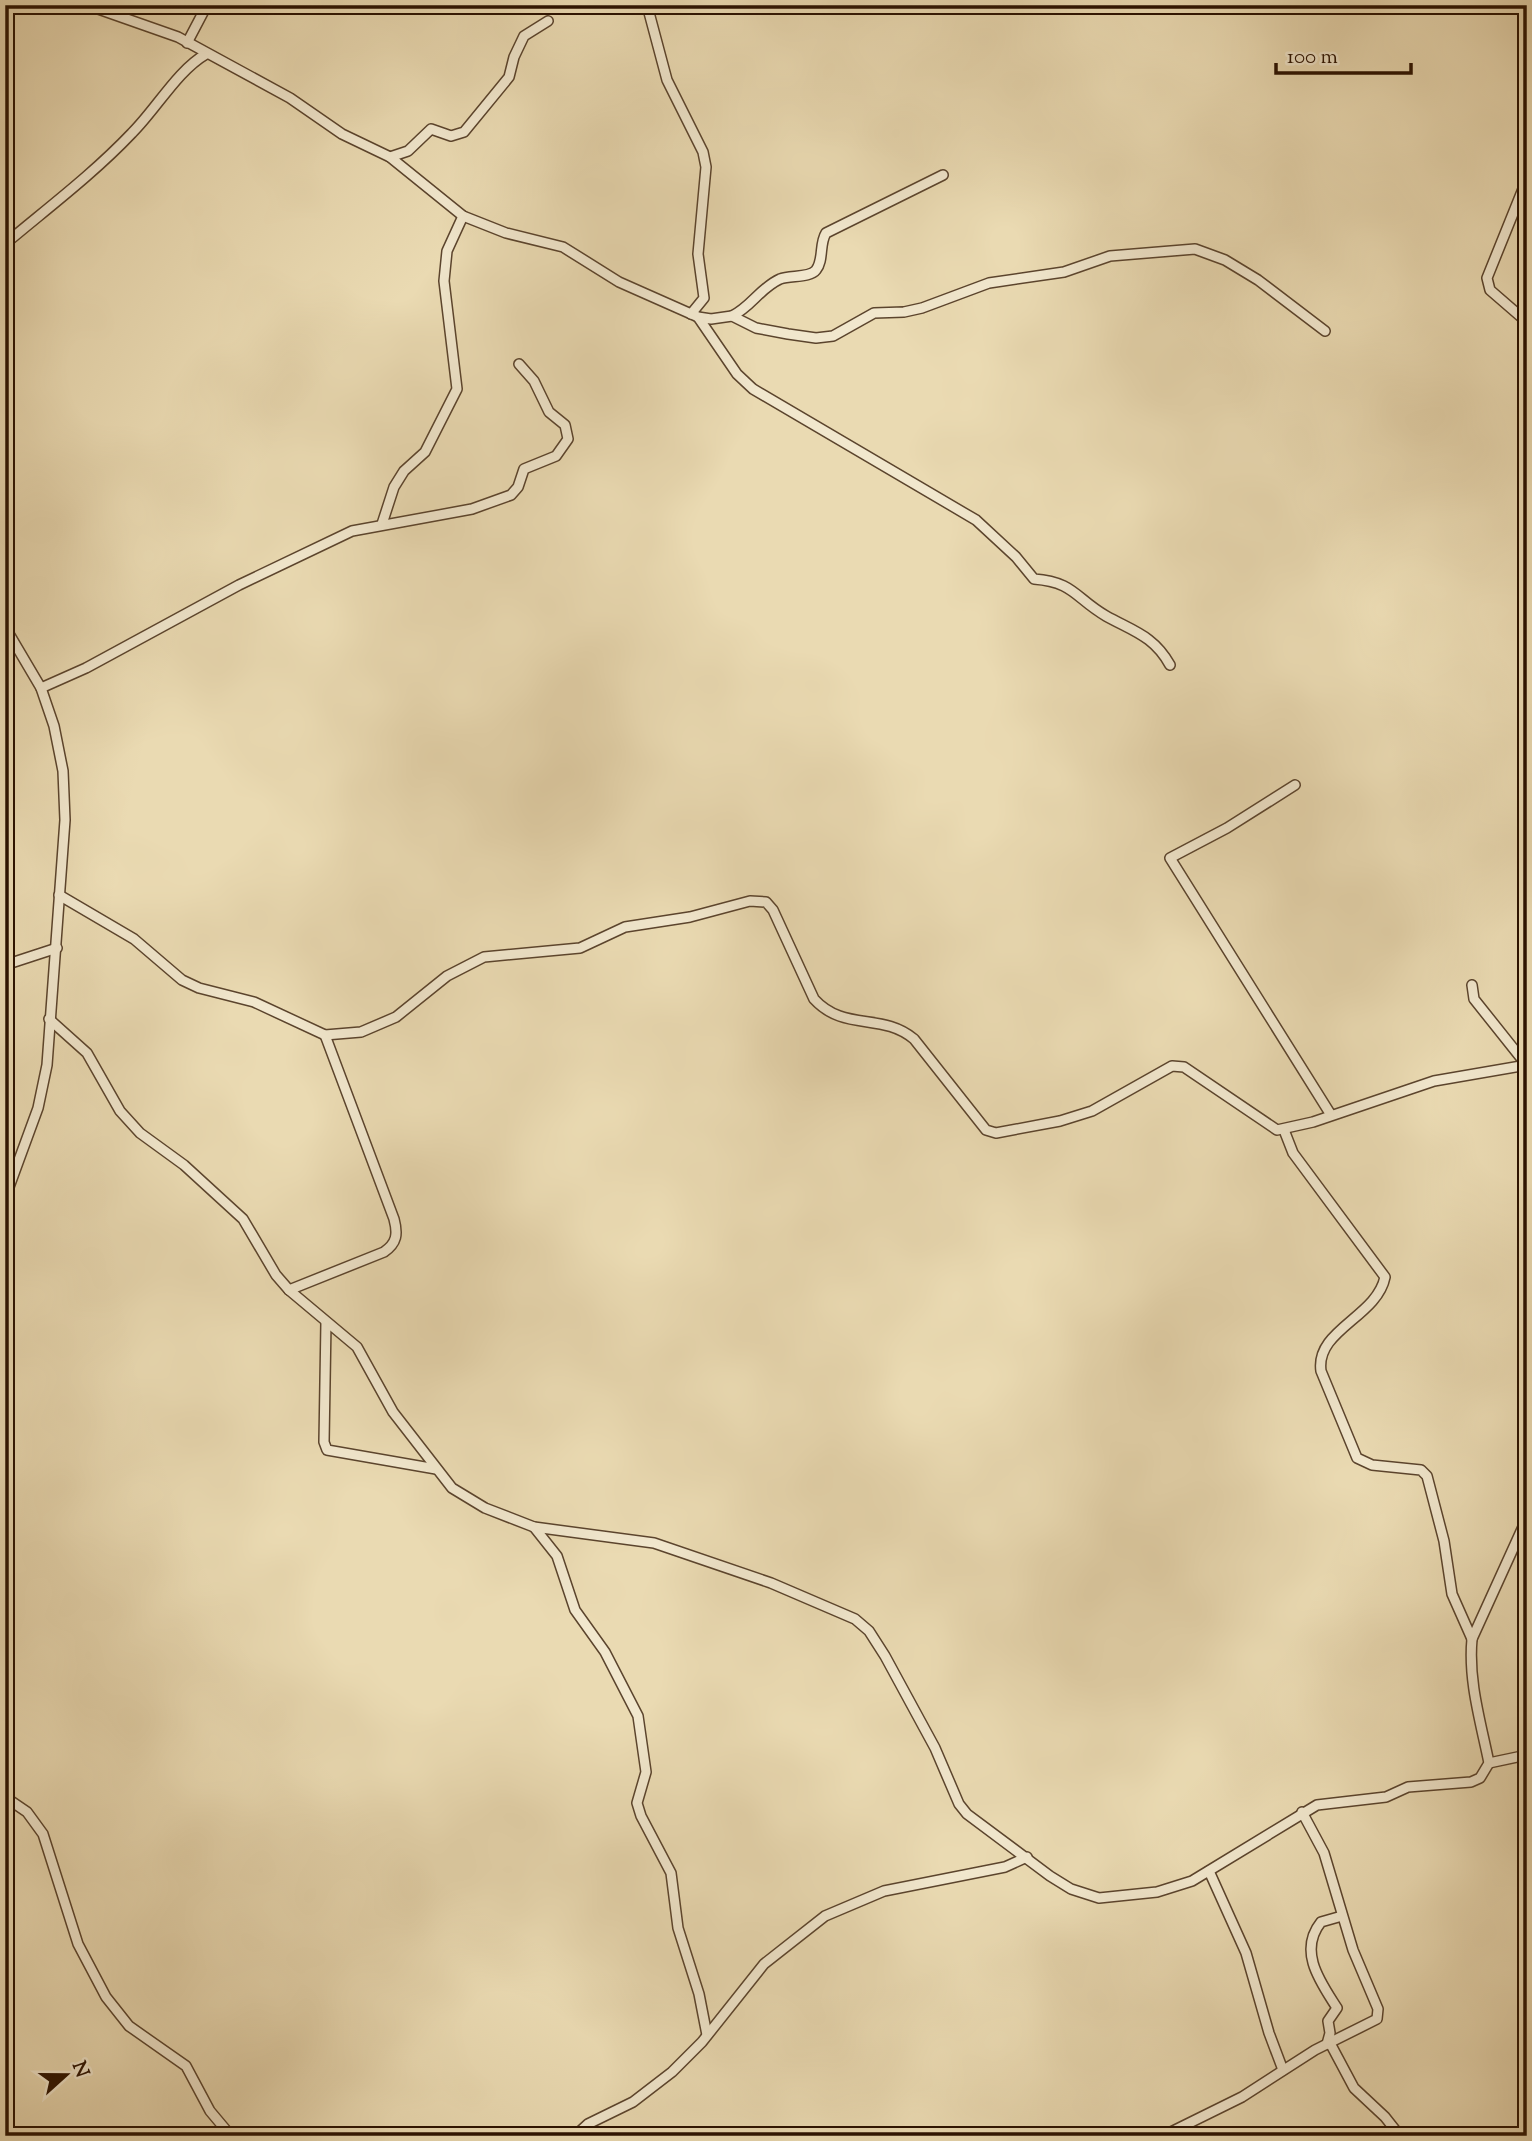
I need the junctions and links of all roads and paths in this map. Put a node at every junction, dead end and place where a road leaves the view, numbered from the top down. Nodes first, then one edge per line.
1 (87, 5) edge
2 (207, 5) edge
3 (648, 5) edge
4 (548, 22) dead end
5 (189, 44) junction
6 (206, 54) junction
7 (192, 62) junction
8 (390, 157) junction
9 (943, 175) dead end
10 (1527, 179) edge
11 (463, 216) junction
12 (5, 244) edge
13 (695, 315) junction
14 (732, 316) junction
15 (1527, 323) edge
16 (1325, 331) dead end
17 (519, 365) dead end
18 (382, 524) junction
19 (5, 627) edge
20 (1170, 666) dead end
21 (41, 688) junction
22 (1295, 785) dead end
23 (60, 895) junction
24 (57, 948) junction
25 (5, 965) edge
26 (1472, 985) dead end
27 (49, 1019) junction
28 (325, 1035) junction
29 (1526, 1064) edge
30 (1331, 1115) junction
31 (1284, 1130) junction
32 (5, 1198) edge
33 (289, 1290) junction
34 (326, 1322) junction
35 (436, 1469) junction
36 (1527, 1518) edge
37 (534, 1527) junction
38 (1472, 1639) junction
39 (1527, 1755) edge
40 (1489, 1763) junction
41 (5, 1797) edge
42 (1302, 1812) junction
43 (1027, 1857) junction
44 (1209, 1871) junction
45 (1342, 1916) junction
46 (707, 2035) junction
47 (1328, 2044) junction
48 (1283, 2070) junction
49 (230, 2136) edge
50 (575, 2136) edge
51 (1163, 2136) edge
52 (1400, 2136) edge

1 - 5 street
2 - 5 street
3 - 13 street
4 - 8 street
5 - 6 street
5 - 7 street
6 - 7 street
6 - 8 street
7 - 12 street
8 - 11 street
9 - 14 street
10 - 15 street
11 - 13 street
11 - 18 street
13 - 14 street
13 - 20 street
14 - 16 street
17 - 18 street
18 - 21 street
19 - 21 street
21 - 23 street
22 - 30 street
23 - 24 street
23 - 28 street
24 - 25 street
24 - 27 street
26 - 29 street
27 - 32 street
27 - 33 street
28 - 31 street
28 - 33 street
29 - 30 street
30 - 31 street
31 - 38 street
33 - 34 street
34 - 35 street
34 - 35 street
35 - 37 street
36 - 38 street
37 - 43 street
37 - 46 street
38 - 40 street
39 - 40 street
40 - 42 street
41 - 49 street
42 - 44 street
42 - 45 street
43 - 44 street
43 - 46 street
44 - 48 street
45 - 47 street
45 - 47 street
46 - 50 street
47 - 48 street
47 - 52 street
48 - 51 street

